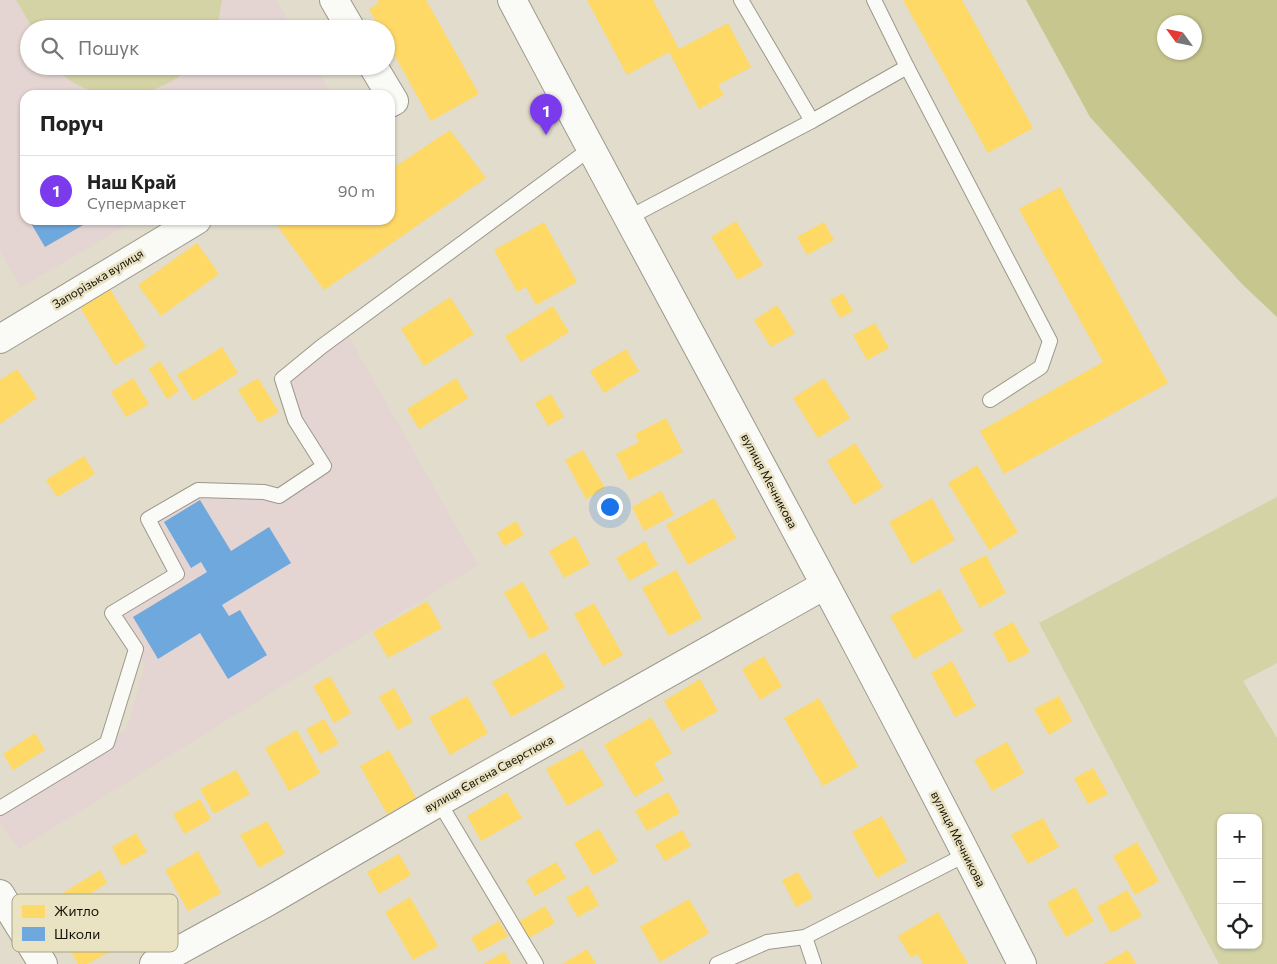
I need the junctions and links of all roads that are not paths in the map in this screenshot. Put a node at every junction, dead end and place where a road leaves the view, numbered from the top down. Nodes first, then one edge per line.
1 (334, 0) edge
2 (512, 0) edge
3 (741, 0) edge
4 (874, 0) edge
5 (346, 20) edge
6 (907, 67) junction
7 (378, 75) edge
8 (387, 90) edge
9 (812, 121) junction
10 (590, 149) junction
11 (628, 218) junction
12 (189, 225) edge
13 (0, 339) edge
14 (990, 400) dead end
15 (825, 586) junction
16 (439, 802) junction
17 (0, 808) edge
18 (967, 854) junction
19 (0, 894) edge
20 (12, 914) edge
21 (806, 936) junction
22 (178, 951) edge
23 (36, 952) edge
24 (176, 952) edge
25 (43, 964) edge
26 (154, 964) edge
27 (536, 964) edge
28 (717, 964) edge
29 (814, 964) edge
30 (1022, 964) edge

1 - 5 street
2 - 10 street, вулиця Мечникова
3 - 9 lane
4 - 6 lane
6 - 9 lane
6 - 14 lane
7 - 8 street
9 - 11 lane
10 - 11 street, вулиця Мечникова
10 - 17 lane
11 - 15 street, вулиця Мечникова
12 - 13 street, Запорізька вулиця
15 - 16 street, вулиця Євгена Сверстюка
15 - 18 street, вулиця Мечникова
16 - 22 street, вулиця Євгена Сверстюка
16 - 27 lane
18 - 21 lane
18 - 30 street, вулиця Мечникова
19 - 20 street
21 - 28 lane
21 - 29 lane
23 - 25 street
24 - 26 street, вулиця Євгена Сверстюка

